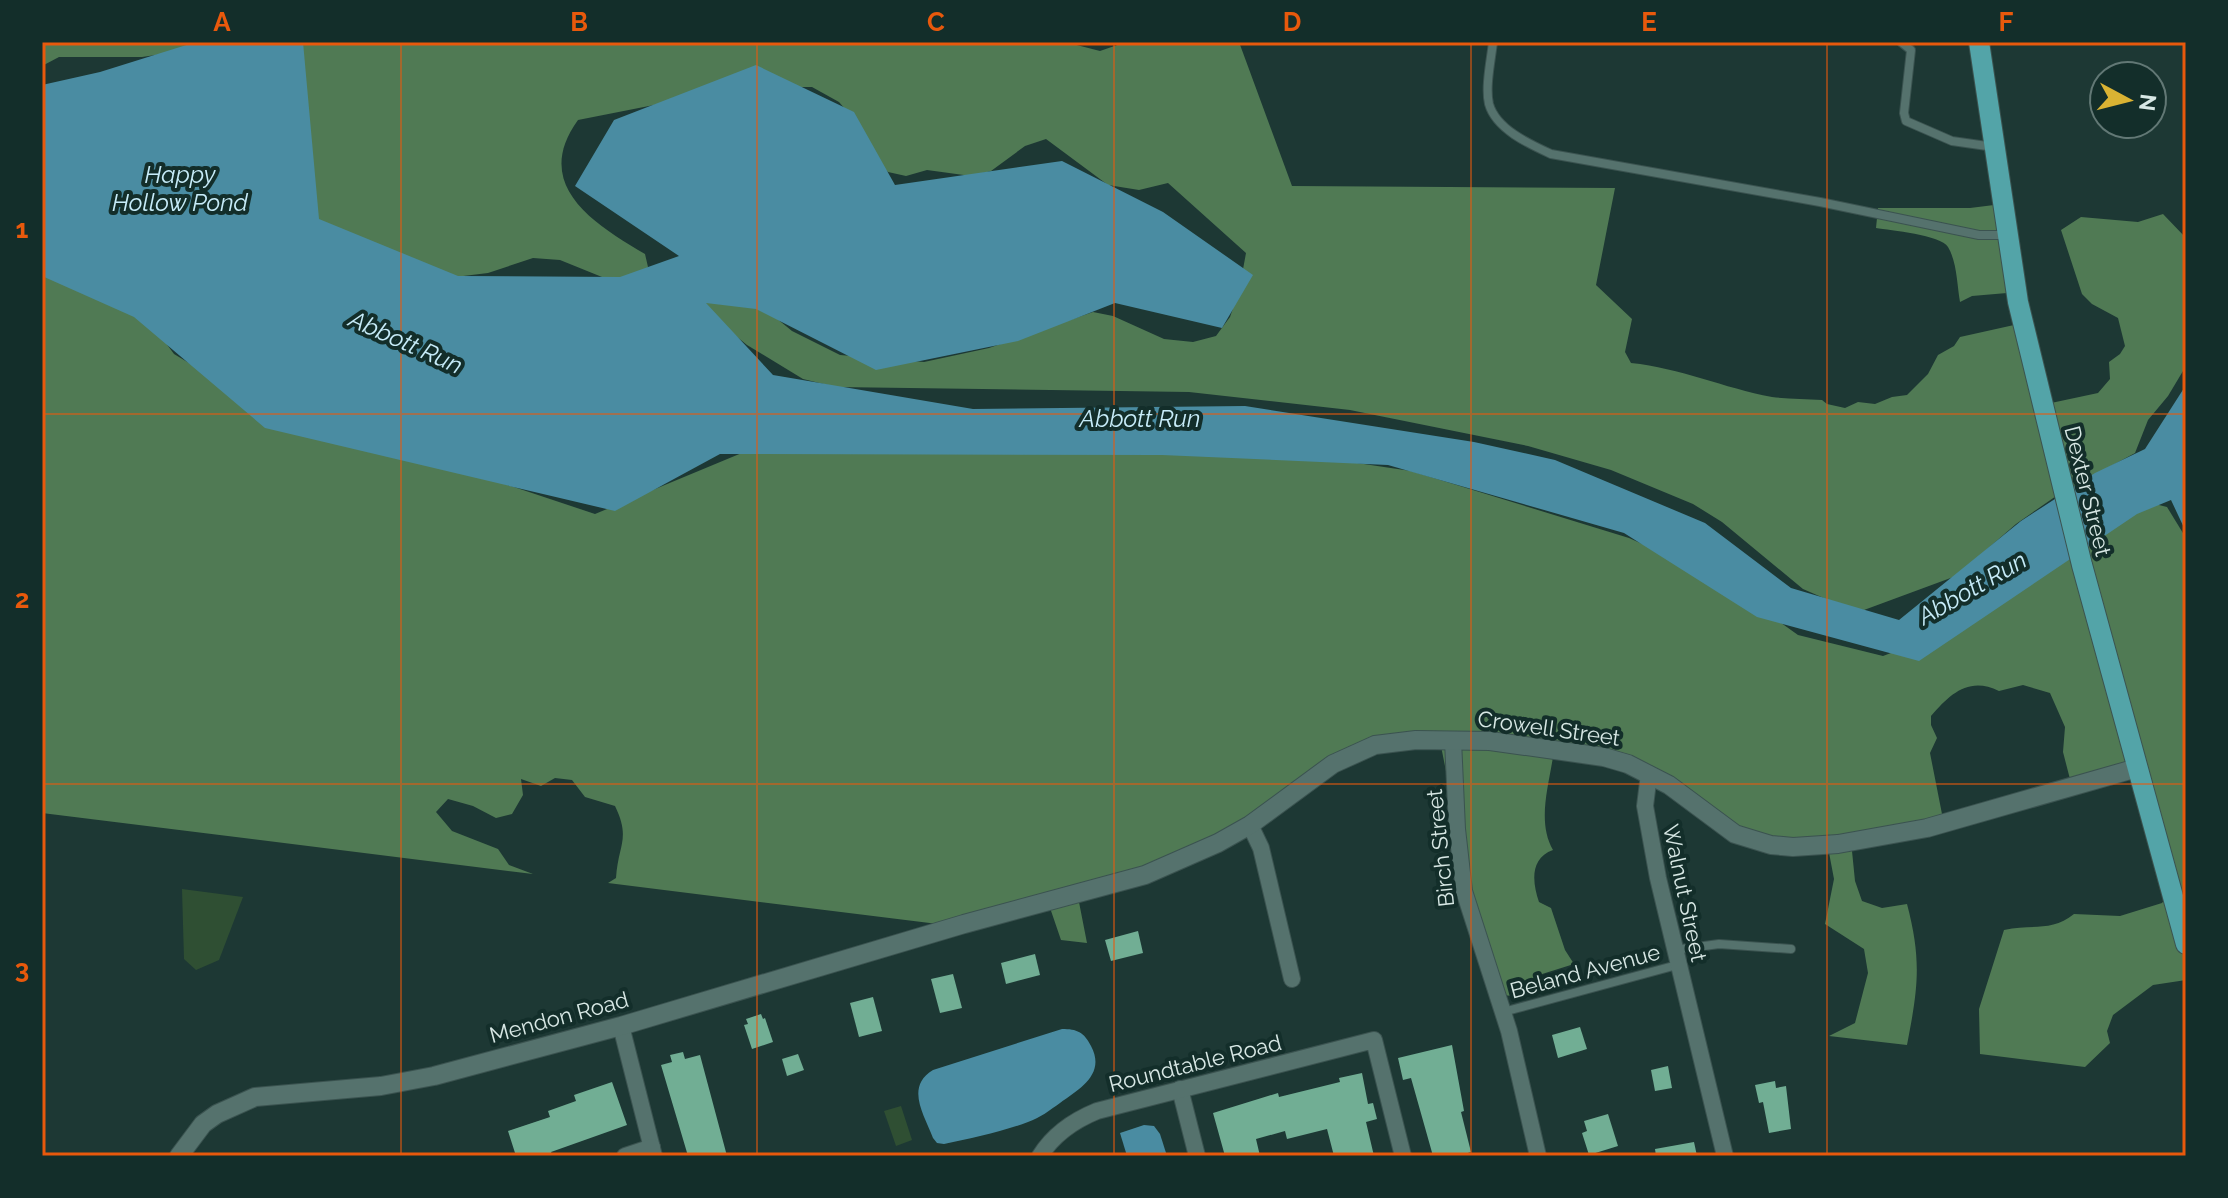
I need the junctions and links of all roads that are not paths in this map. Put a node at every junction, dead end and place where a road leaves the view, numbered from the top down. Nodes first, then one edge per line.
1 (1493, 42) edge
2 (1901, 42) edge
3 (1979, 42) edge
4 (1995, 147) junction
5 (2008, 235) junction
6 (1453, 740) junction
7 (2137, 768) junction
8 (1649, 774) junction
9 (1250, 825) junction
10 (964, 924) joint
11 (2186, 944) edge
12 (1791, 949) dead end
13 (1675, 957) junction
14 (1292, 979) dead end
15 (1503, 1012) junction
16 (621, 1026) junction
17 (1180, 1089) junction
18 (653, 1152) edge
19 (179, 1156) edge
20 (625, 1156) edge
21 (1040, 1156) edge
22 (1197, 1156) edge
23 (1403, 1156) edge
24 (1538, 1156) edge
25 (1725, 1156) edge

1 - 5 lane
2 - 4 lane
3 - 4 main road, Dexter Street
4 - 5 main road, Dexter Street
5 - 7 main road, Dexter Street
6 - 8 street, Crowell Street
6 - 9 street, Crowell Street
6 - 15 street, Birch Street
7 - 8 street, Crowell Street
7 - 11 main road, Dexter Street
8 - 13 street, Walnut Street
9 - 10 street, Crowell Street
9 - 14 street
10 - 16 street, Mendon Road
12 - 13 lane, Beland Avenue
13 - 15 lane, Beland Avenue
13 - 25 street, Walnut Street
15 - 24 street, Birch Street
16 - 18 street
16 - 19 street, Mendon Road
17 - 21 street, Roundtable Road
17 - 22 street
17 - 23 street, Roundtable Road
18 - 20 street

